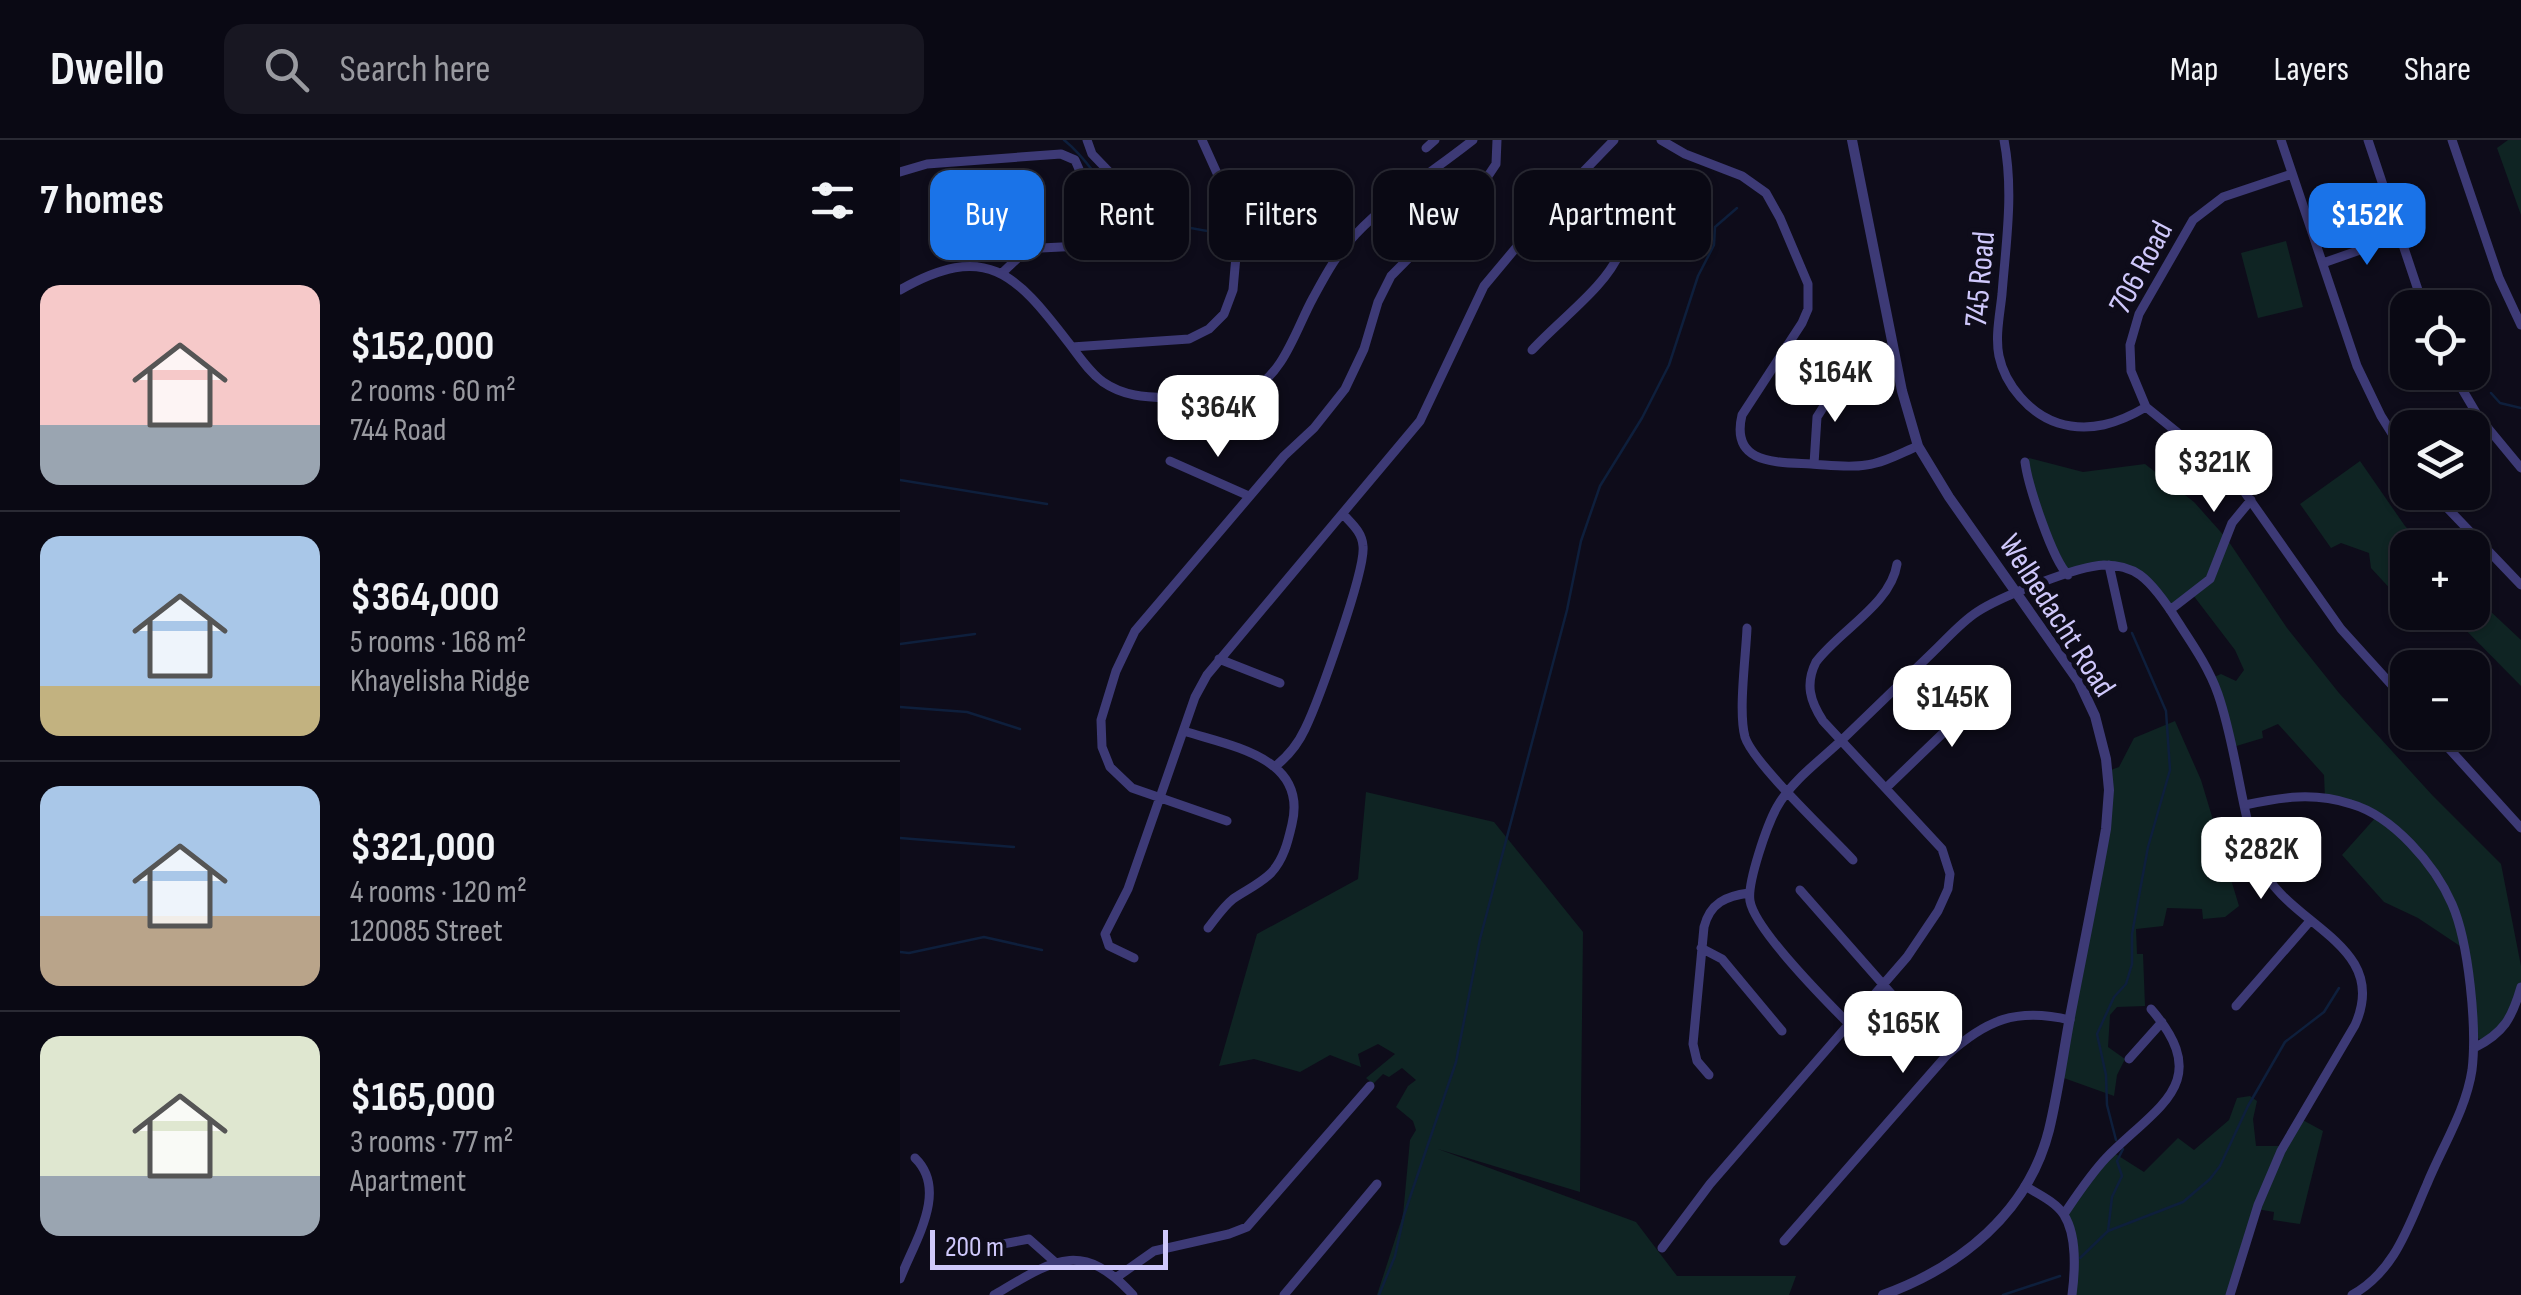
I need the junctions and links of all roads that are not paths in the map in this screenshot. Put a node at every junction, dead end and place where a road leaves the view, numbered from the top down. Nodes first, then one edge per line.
1 (1087, 140) edge
2 (1202, 140) edge
3 (1436, 140) edge
4 (1474, 140) edge
5 (1496, 140) edge
6 (1614, 140) edge
7 (1661, 140) edge
8 (1852, 140) edge
9 (2004, 140) edge
10 (2281, 140) edge
11 (2368, 140) edge
12 (2452, 140) edge
13 (1426, 148) dead end
14 (1079, 170) edge
15 (1107, 170) edge
16 (1585, 170) edge
17 (900, 172) edge
18 (2292, 174) junction
19 (2400, 236) junction
20 (1064, 247) edge
21 (1514, 251) edge
22 (1617, 260) edge
23 (2323, 263) junction
24 (1002, 273) junction
25 (900, 290) edge
26 (2418, 290) edge
27 (2521, 325) edge
28 (1072, 347) junction
29 (1532, 350) dead end
30 (1840, 381) dead end
31 (2463, 390) edge
32 (2146, 407) junction
33 (2390, 430) edge
34 (1918, 446) junction
35 (1170, 461) dead end
36 (2025, 462) dead end
37 (1814, 464) junction
38 (2521, 468) edge
39 (1249, 496) junction
40 (2251, 500) junction
41 (2449, 510) edge
42 (1343, 514) junction
43 (1898, 564) dead end
44 (2109, 565) junction
45 (2068, 575) junction
46 (2521, 585) edge
47 (2018, 593) junction
48 (2170, 610) junction
49 (1747, 628) dead end
50 (2123, 628) dead end
51 (1219, 659) junction
52 (1280, 683) dead end
53 (2390, 683) edge
54 (1994, 684) dead end
55 (1184, 731) junction
56 (1841, 741) junction
57 (2450, 750) edge
58 (1277, 765) junction
59 (1886, 788) junction
60 (1788, 792) junction
61 (1159, 798) junction
62 (2246, 806) junction
63 (1227, 821) dead end
64 (2521, 828) edge
65 (1854, 860) dead end
66 (1800, 890) dead end
67 (1749, 893) junction
68 (2310, 921) junction
69 (1208, 928) dead end
70 (1702, 948) junction
71 (1134, 958) dead end
72 (1884, 987) junction
73 (2521, 987) edge
74 (2236, 1006) dead end
75 (2150, 1008) dead end
76 (2070, 1020) junction
77 (2162, 1022) junction
78 (1849, 1024) junction
79 (1782, 1031) dead end
80 (2474, 1048) junction
81 (1946, 1056) junction
82 (2129, 1058) dead end
83 (1710, 1075) dead end
84 (1370, 1086) dead end
85 (915, 1158) dead end
86 (1378, 1184) dead end
87 (2025, 1186) junction
88 (2064, 1214) junction
89 (1784, 1241) dead end
90 (976, 1244) dead end
91 (1662, 1248) dead end
92 (1056, 1262) junction
93 (1117, 1277) junction
94 (900, 1279) edge
95 (994, 1295) edge
96 (1133, 1295) edge
97 (1284, 1295) edge
98 (1883, 1295) edge
99 (2072, 1295) edge
100 (2230, 1295) edge
101 (2352, 1295) edge

1 - 15 street
2 - 28 street
3 - 13 street
4 - 28 street
5 - 39 street
6 - 16 street
7 - 37 street
8 - 34 street, Welbedacht Road
9 - 32 street, 745 Road
10 - 18 street
11 - 19 street
12 - 27 street
14 - 17 street
18 - 23 street
18 - 32 street, 706 Road
19 - 23 street
19 - 26 street
20 - 24 street
21 - 42 street
22 - 29 street
23 - 33 street
24 - 25 street
24 - 28 street
30 - 37 street
31 - 38 street
32 - 40 street
34 - 37 street
34 - 47 street, Welbedacht Road
35 - 39 street
36 - 45 street
39 - 61 street
40 - 48 street
40 - 53 street
41 - 46 street
42 - 51 street
42 - 58 street
43 - 56 street
44 - 45 street
44 - 48 street
44 - 50 street
45 - 47 street
47 - 56 street
47 - 76 street, Welbedacht Road
48 - 62 street
49 - 60 street
51 - 52 street
51 - 55 street
54 - 59 street
55 - 58 street
55 - 61 street
56 - 59 street
56 - 60 street
57 - 64 street
58 - 69 street
59 - 72 street
60 - 65 street
60 - 67 street
61 - 63 street
61 - 71 street
62 - 68 street
62 - 80 street
66 - 72 street
67 - 70 street
67 - 78 street
68 - 74 street
68 - 100 street
70 - 79 street
70 - 83 street
72 - 78 street
72 - 81 street
73 - 80 street
75 - 77 street
76 - 81 street
76 - 87 street, Welbedacht Road
77 - 82 street
77 - 88 street
78 - 91 street
80 - 101 street
81 - 89 street
84 - 93 street
85 - 94 street
86 - 97 street
87 - 88 street
87 - 98 street, Welbedacht Road
88 - 99 street
90 - 92 street
92 - 93 street
92 - 95 street
93 - 96 street

